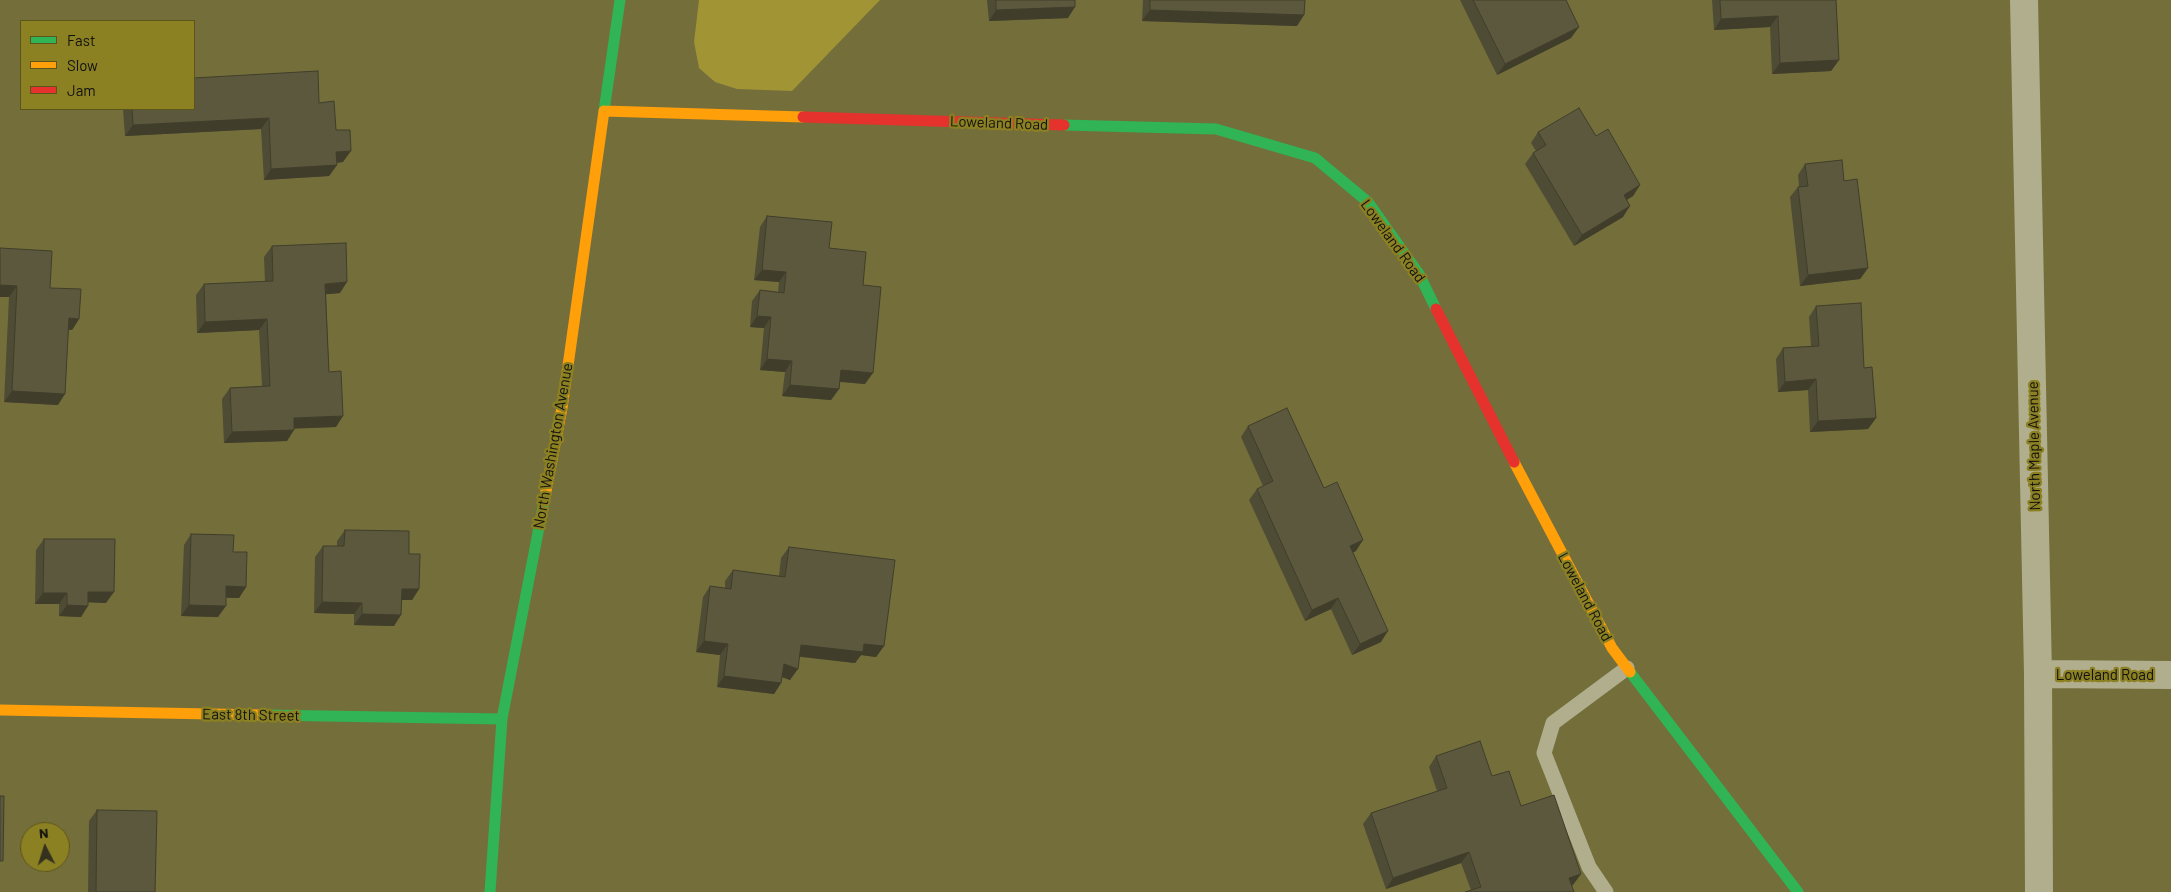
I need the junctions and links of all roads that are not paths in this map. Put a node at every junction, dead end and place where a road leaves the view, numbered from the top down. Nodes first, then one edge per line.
1 (620, 0) edge
2 (2024, 0) edge
3 (604, 111) junction
4 (1627, 668) junction
5 (2038, 674) junction
6 (2171, 675) edge
7 (0, 710) edge
8 (502, 718) junction
9 (490, 892) edge
10 (1606, 892) edge
11 (1798, 892) edge
12 (2040, 892) edge

1 - 3 street, North Washington Avenue
2 - 5 street, North Maple Avenue
3 - 4 street, Loweland Road
3 - 8 street, North Washington Avenue
4 - 10 lane
4 - 11 street, Loweland Road
5 - 6 street, Loweland Road
5 - 12 street, North Maple Avenue
7 - 8 street, East 8th Street
8 - 9 street, North Washington Avenue

